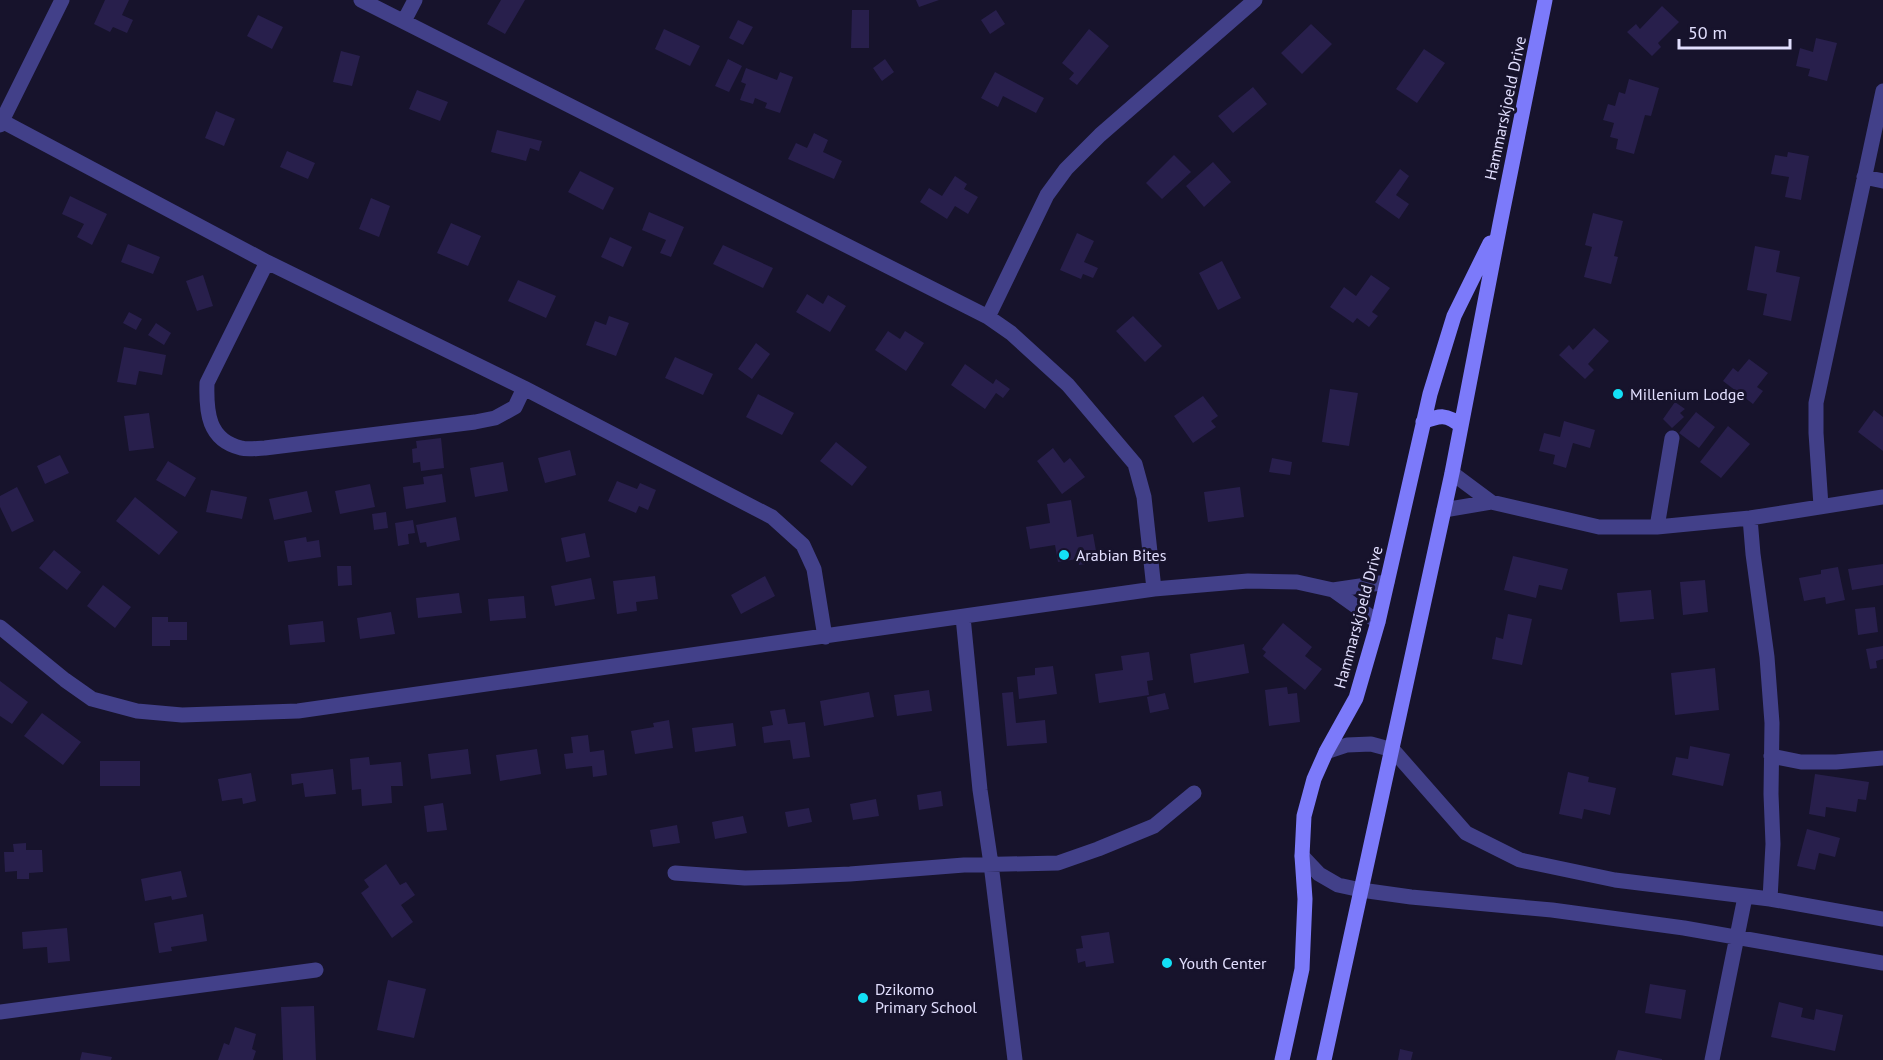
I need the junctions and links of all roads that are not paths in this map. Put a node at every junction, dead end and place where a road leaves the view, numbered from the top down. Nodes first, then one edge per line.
1 (62, 0) edge
2 (361, 0) edge
3 (416, 0) edge
4 (1256, 0) edge
5 (1545, 0) edge
6 (404, 21) junction
7 (1883, 91) edge
8 (1, 123) edge
9 (1864, 177) junction
10 (1883, 181) edge
11 (1500, 224) junction
12 (267, 262) junction
13 (988, 317) junction
14 (524, 388) junction
15 (1423, 422) junction
16 (1461, 426) junction
17 (1672, 438) dead end
18 (1452, 473) junction
19 (1883, 497) edge
20 (1491, 501) junction
21 (1821, 506) junction
22 (1444, 510) junction
23 (1750, 518) junction
24 (1657, 527) junction
25 (1387, 582) junction
26 (1154, 589) junction
27 (1333, 590) junction
28 (963, 617) junction
29 (1378, 622) junction
30 (0, 627) edge
31 (825, 637) junction
32 (1393, 750) junction
33 (1326, 752) junction
34 (1771, 756) junction
35 (1883, 758) edge
36 (1194, 793) dead end
37 (1302, 856) junction
38 (991, 864) junction
39 (675, 873) dead end
40 (1361, 890) junction
41 (1745, 897) junction
42 (1770, 899) junction
43 (1883, 919) edge
44 (1738, 938) junction
45 (1883, 963) edge
46 (316, 970) dead end
47 (0, 1012) edge
48 (1014, 1060) edge
49 (1282, 1060) edge
50 (1324, 1060) edge
51 (1712, 1060) edge

1 - 8 street
2 - 6 street
3 - 6 street
4 - 13 street
5 - 11 main road, Hammarskjoeld Drive
6 - 13 street
7 - 9 street
8 - 12 street
9 - 10 street
9 - 21 street
11 - 15 main road, Hammarskjoeld Drive
11 - 16 main road, Hammarskjoeld Drive
12 - 14 street
12 - 14 street
13 - 26 street
14 - 31 street
15 - 16 main road
15 - 25 main road, Hammarskjoeld Drive
16 - 18 main road, Hammarskjoeld Drive
17 - 24 street
18 - 20 street
18 - 22 main road, Hammarskjoeld Drive
19 - 21 street
20 - 22 street
20 - 24 street
21 - 23 street
22 - 32 main road, Hammarskjoeld Drive
23 - 24 street
23 - 34 street
25 - 27 street
25 - 29 main road, Hammarskjoeld Drive
26 - 27 street
26 - 28 street
27 - 29 street
28 - 31 street
28 - 38 street
29 - 33 main road, Hammarskjoeld Drive
30 - 31 street
32 - 33 street
32 - 40 main road, Hammarskjoeld Drive
32 - 41 street
33 - 37 main road, Hammarskjoeld Drive
34 - 35 street
34 - 42 street
36 - 38 street
37 - 40 street
37 - 49 main road, Hammarskjoeld Drive
38 - 39 street
38 - 48 street
40 - 44 street
40 - 50 main road, Hammarskjoeld Drive
41 - 42 street
41 - 44 street
42 - 43 street
44 - 45 street
44 - 51 street
46 - 47 street

